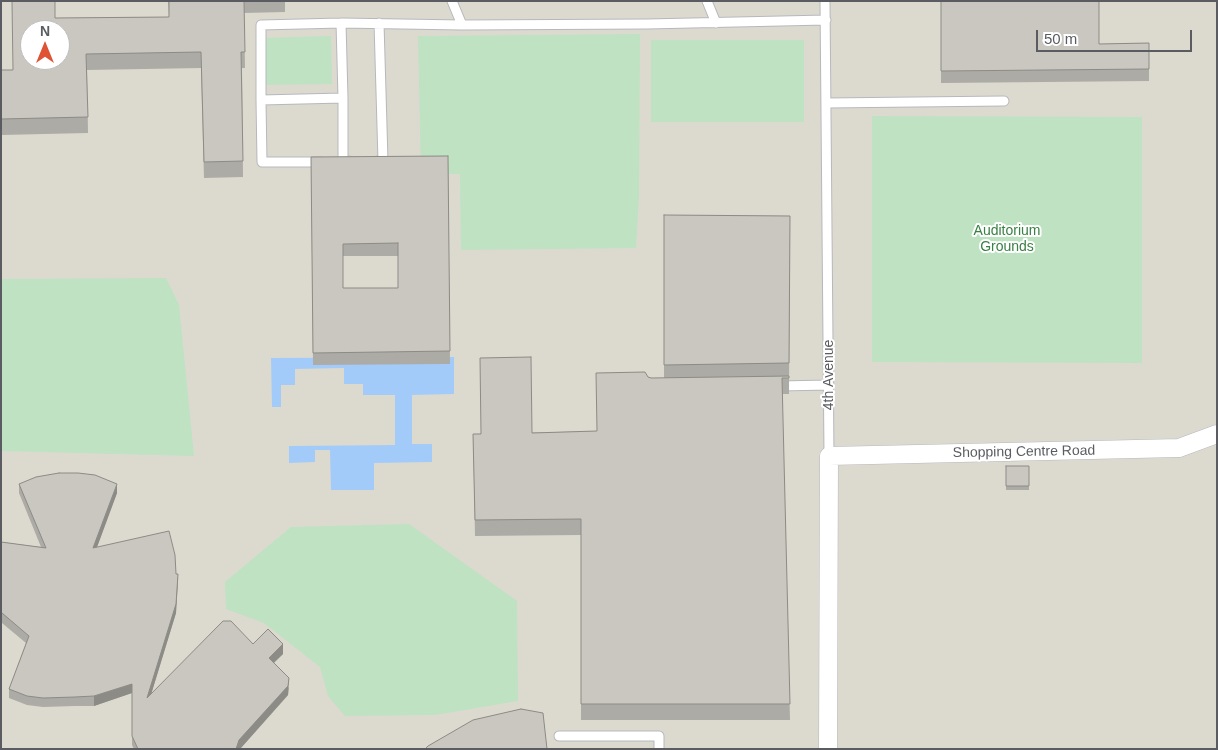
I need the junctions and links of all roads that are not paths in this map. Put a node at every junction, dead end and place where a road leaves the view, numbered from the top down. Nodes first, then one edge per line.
1 (452, 1) edge
2 (707, 1) edge
3 (825, 1) edge
4 (826, 20) junction
5 (341, 23) junction
6 (379, 23) junction
7 (716, 23) junction
8 (462, 25) junction
9 (342, 98) junction
10 (261, 100) junction
11 (1004, 101) dead end
12 (827, 104) junction
13 (344, 162) junction
14 (829, 385) junction
15 (769, 386) edge
16 (1217, 434) edge
17 (829, 456) junction
18 (559, 736) dead end
19 (659, 749) edge
20 (828, 749) edge

1 - 8 lane
2 - 7 lane
3 - 4 lane, 4th Avenue
4 - 7 lane
4 - 12 lane, 4th Avenue
5 - 6 lane
5 - 9 lane
5 - 10 lane
6 - 8 lane
6 - 13 lane
7 - 8 lane
9 - 10 lane
9 - 13 lane
10 - 13 lane
11 - 12 lane
12 - 14 lane, 4th Avenue
14 - 15 lane
14 - 17 lane, 4th Avenue
16 - 17 street, Shopping Centre Road
17 - 20 street, 4th Avenue
18 - 19 lane

